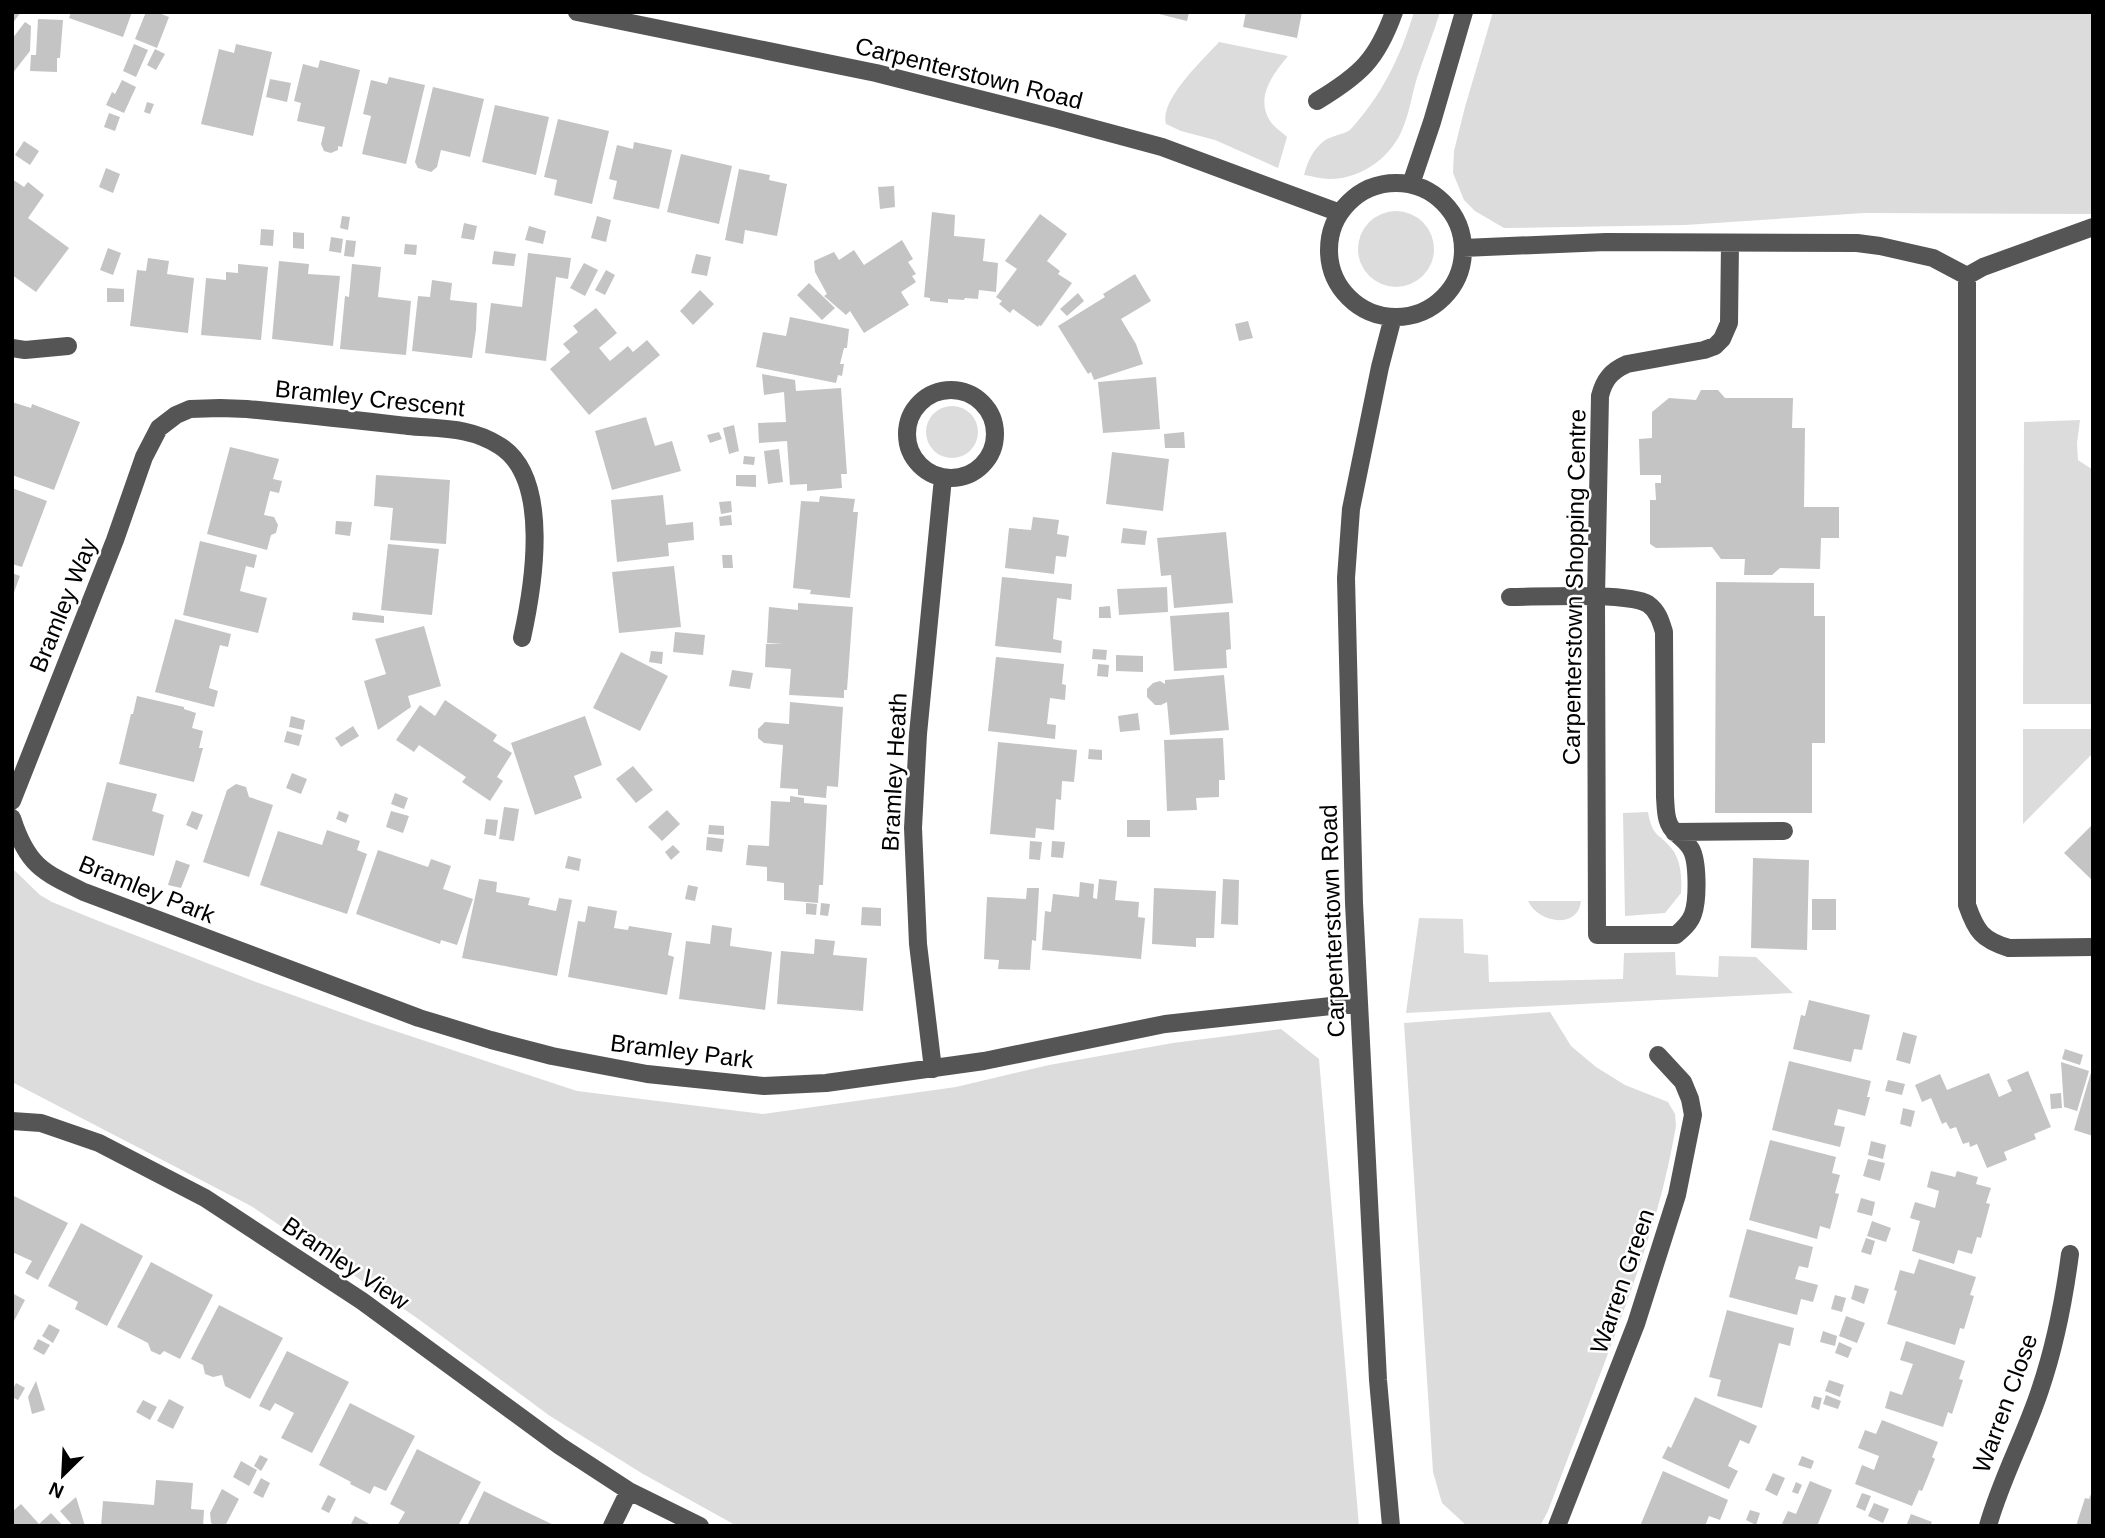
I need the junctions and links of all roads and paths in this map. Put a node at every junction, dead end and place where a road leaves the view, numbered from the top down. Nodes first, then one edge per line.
1 (577, 12) edge
2 (1394, 12) edge
3 (1464, 12) edge
4 (1317, 101) dead end
5 (1411, 184) junction
6 (1340, 213) junction
7 (2093, 227) edge
8 (1730, 244) junction
9 (1463, 248) junction
10 (1967, 276) junction
11 (1393, 317) junction
12 (68, 346) dead end
13 (12, 348) edge
14 (159, 428) joint
15 (943, 478) junction
16 (1510, 597) dead end
17 (1596, 597) junction
18 (522, 638) dead end
19 (12, 801) edge
20 (12, 818) edge
21 (1784, 831) dead end
22 (1674, 832) junction
23 (2093, 947) edge
24 (1359, 1003) junction
25 (1658, 1055) dead end
26 (933, 1069) junction
27 (12, 1121) edge
28 (2070, 1254) dead end
29 (629, 1491) junction
30 (612, 1526) edge
31 (700, 1526) edge
32 (1391, 1526) edge
33 (1557, 1526) edge
34 (1988, 1526) edge

1 - 6 street, Carpenterstown Road
2 - 4 street
3 - 5 street
5 - 6 street
5 - 9 street
6 - 11 street
7 - 10 street
8 - 9 street
8 - 10 street
8 - 17 street, Carpenterstown Shopping Centre
9 - 11 street
10 - 23 street
11 - 24 street, Carpenterstown Road
12 - 13 street
14 - 18 street, Bramley Crescent
14 - 19 street, Bramley Way
15 - 15 street
15 - 26 street, Bramley Heath
16 - 17 street
17 - 22 street
17 - 22 street, Carpenterstown Shopping Centre
20 - 26 street, Bramley Park
21 - 22 street
24 - 26 street, Bramley Park
24 - 32 street, Carpenterstown Road
25 - 33 street, Warren Green
27 - 29 street, Bramley View
28 - 34 street, Warren Close
29 - 30 street
29 - 31 street, Bramley View

